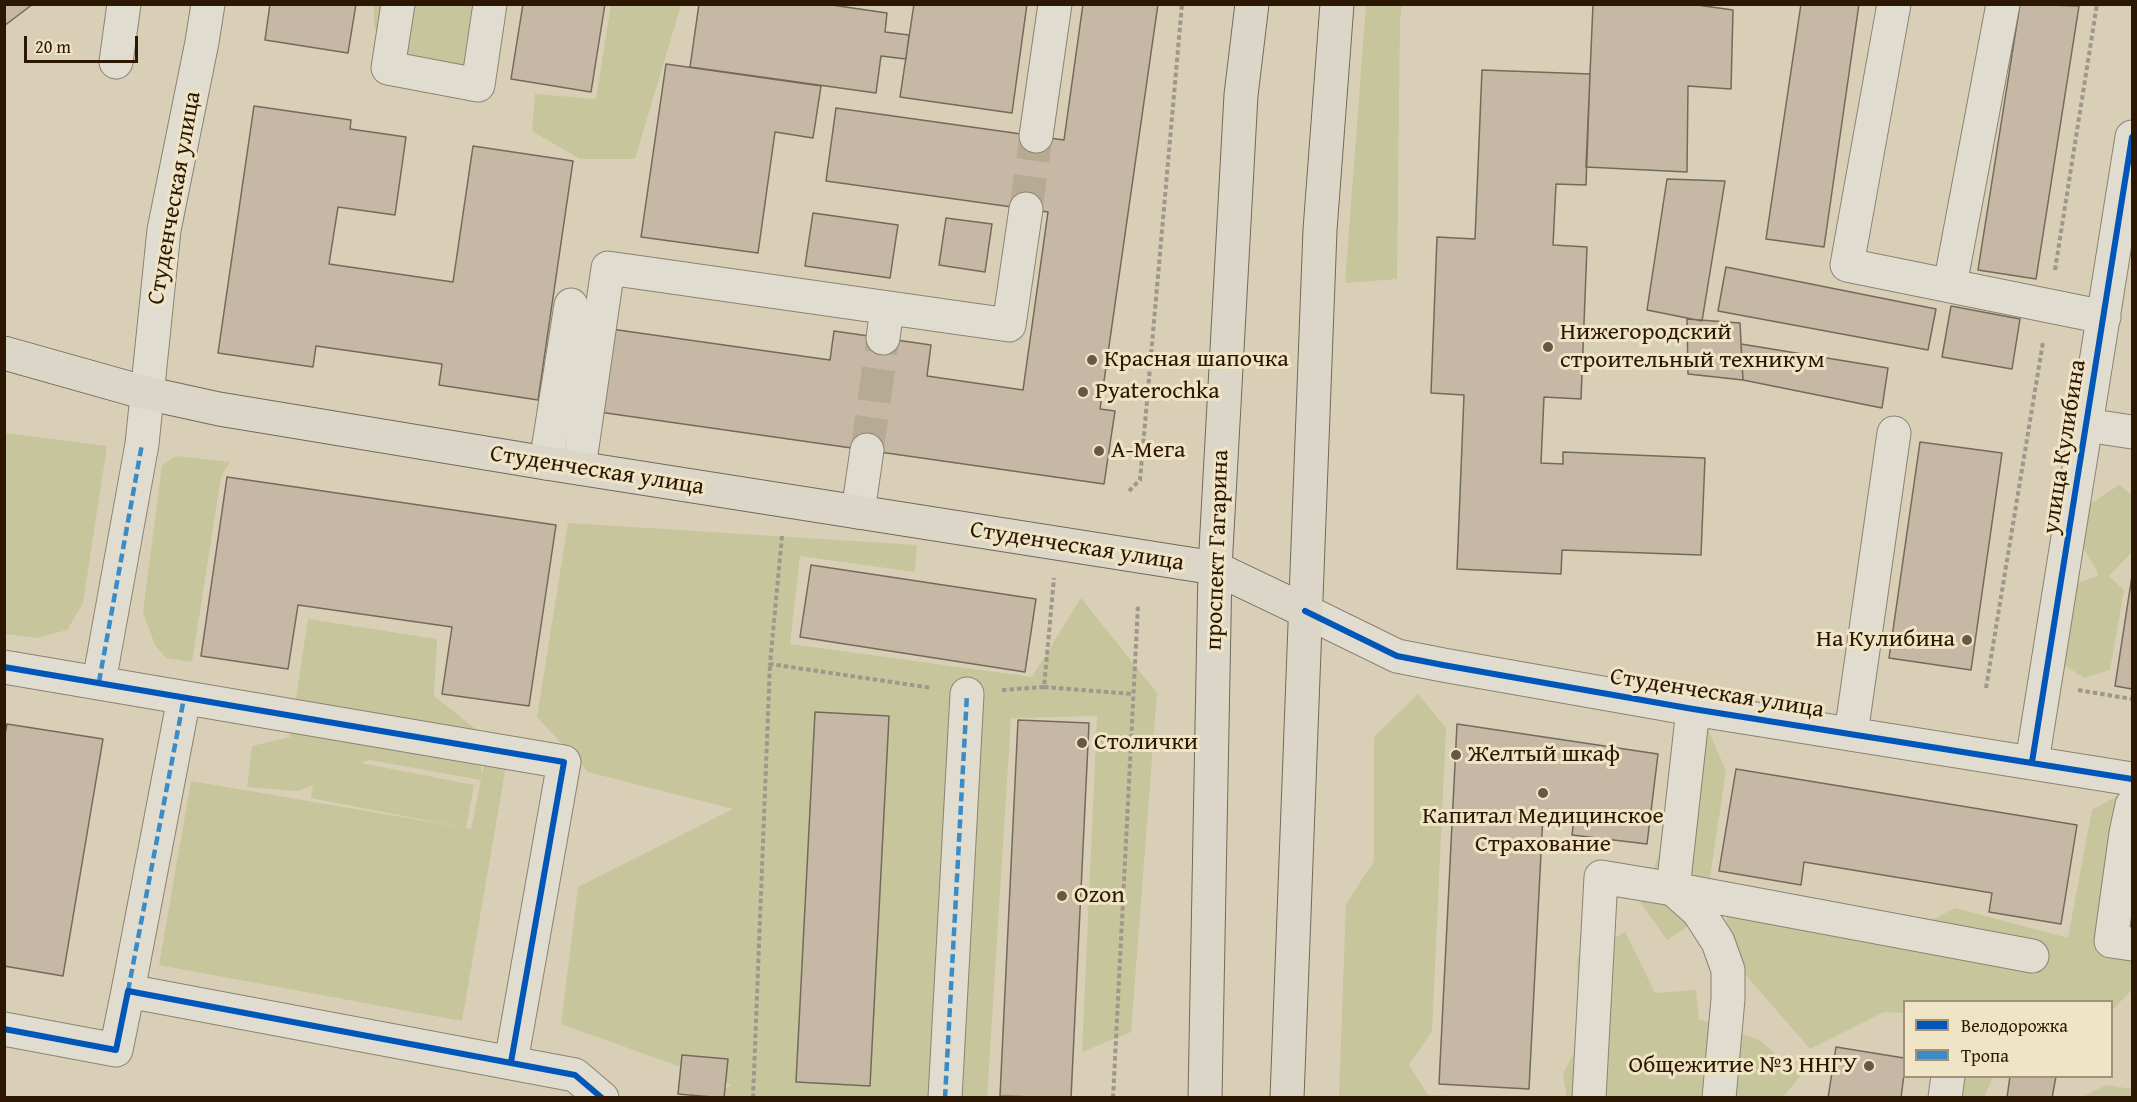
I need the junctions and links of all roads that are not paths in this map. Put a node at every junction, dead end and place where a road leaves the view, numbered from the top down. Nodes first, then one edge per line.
1 (124, 4) edge
2 (208, 4) edge
3 (398, 4) edge
4 (490, 4) edge
5 (1055, 4) edge
6 (1252, 4) edge
7 (1337, 4) edge
8 (1894, 4) edge
9 (2003, 4) edge
10 (116, 62) dead end
11 (1036, 136) tunnel mouth
12 (2133, 137) edge
13 (1026, 209) tunnel mouth
14 (1950, 285) junction
15 (571, 305) dead end
16 (2104, 317) junction
17 (4, 353) edge
18 (146, 393) junction
19 (2086, 425) junction
20 (2133, 432) edge
21 (1894, 433) dead end
22 (867, 450) tunnel mouth
23 (546, 463) junction
24 (579, 468) junction
25 (858, 512) junction
26 (1215, 568) junction
27 (1305, 610) junction
28 (4, 667) edge
29 (99, 682) junction
30 (967, 694) road end
31 (184, 698) junction
32 (1693, 709) junction
33 (1851, 734) junction
34 (2032, 762) junction
35 (2133, 779) edge
36 (2133, 805) edge
37 (1673, 889) junction
38 (2133, 944) edge
39 (2032, 956) dead end
40 (128, 991) junction
41 (4, 1029) edge
42 (511, 1062) junction
43 (1948, 1078) edge
44 (602, 1098) edge
45 (945, 1098) edge
46 (1205, 1098) edge
47 (1287, 1098) edge
48 (1589, 1098) edge
49 (1719, 1098) edge
50 (1945, 1098) edge

1 - 10 street
2 - 18 street, Студенческая улица
3 - 4 street
5 - 11 street
6 - 26 main road, проспект Гагарина
7 - 27 main road
8 - 14 street
9 - 14 street
12 - 16 street, улица Кулибина
13 - 24 street
14 - 16 street
15 - 23 street
16 - 19 street, улица Кулибина
17 - 18 main road, Студенческая улица
18 - 23 main road, Студенческая улица
18 - 29 street
19 - 20 street
19 - 34 street, улица Кулибина
21 - 33 street
22 - 25 street
23 - 24 main road, Студенческая улица
24 - 25 main road, Студенческая улица
25 - 26 main road, Студенческая улица
26 - 27 main road, Студенческая улица
26 - 46 main road, проспект Гагарина
27 - 32 street, Студенческая улица
27 - 47 main road
28 - 29 street
29 - 31 street
30 - 45 street
31 - 40 street
31 - 42 street
32 - 33 street, Студенческая улица
32 - 37 street
33 - 34 street, Студенческая улица
34 - 35 street, Студенческая улица
36 - 38 street
37 - 39 street
37 - 48 street
37 - 49 street
40 - 41 street
40 - 42 street
42 - 44 street
43 - 50 street

